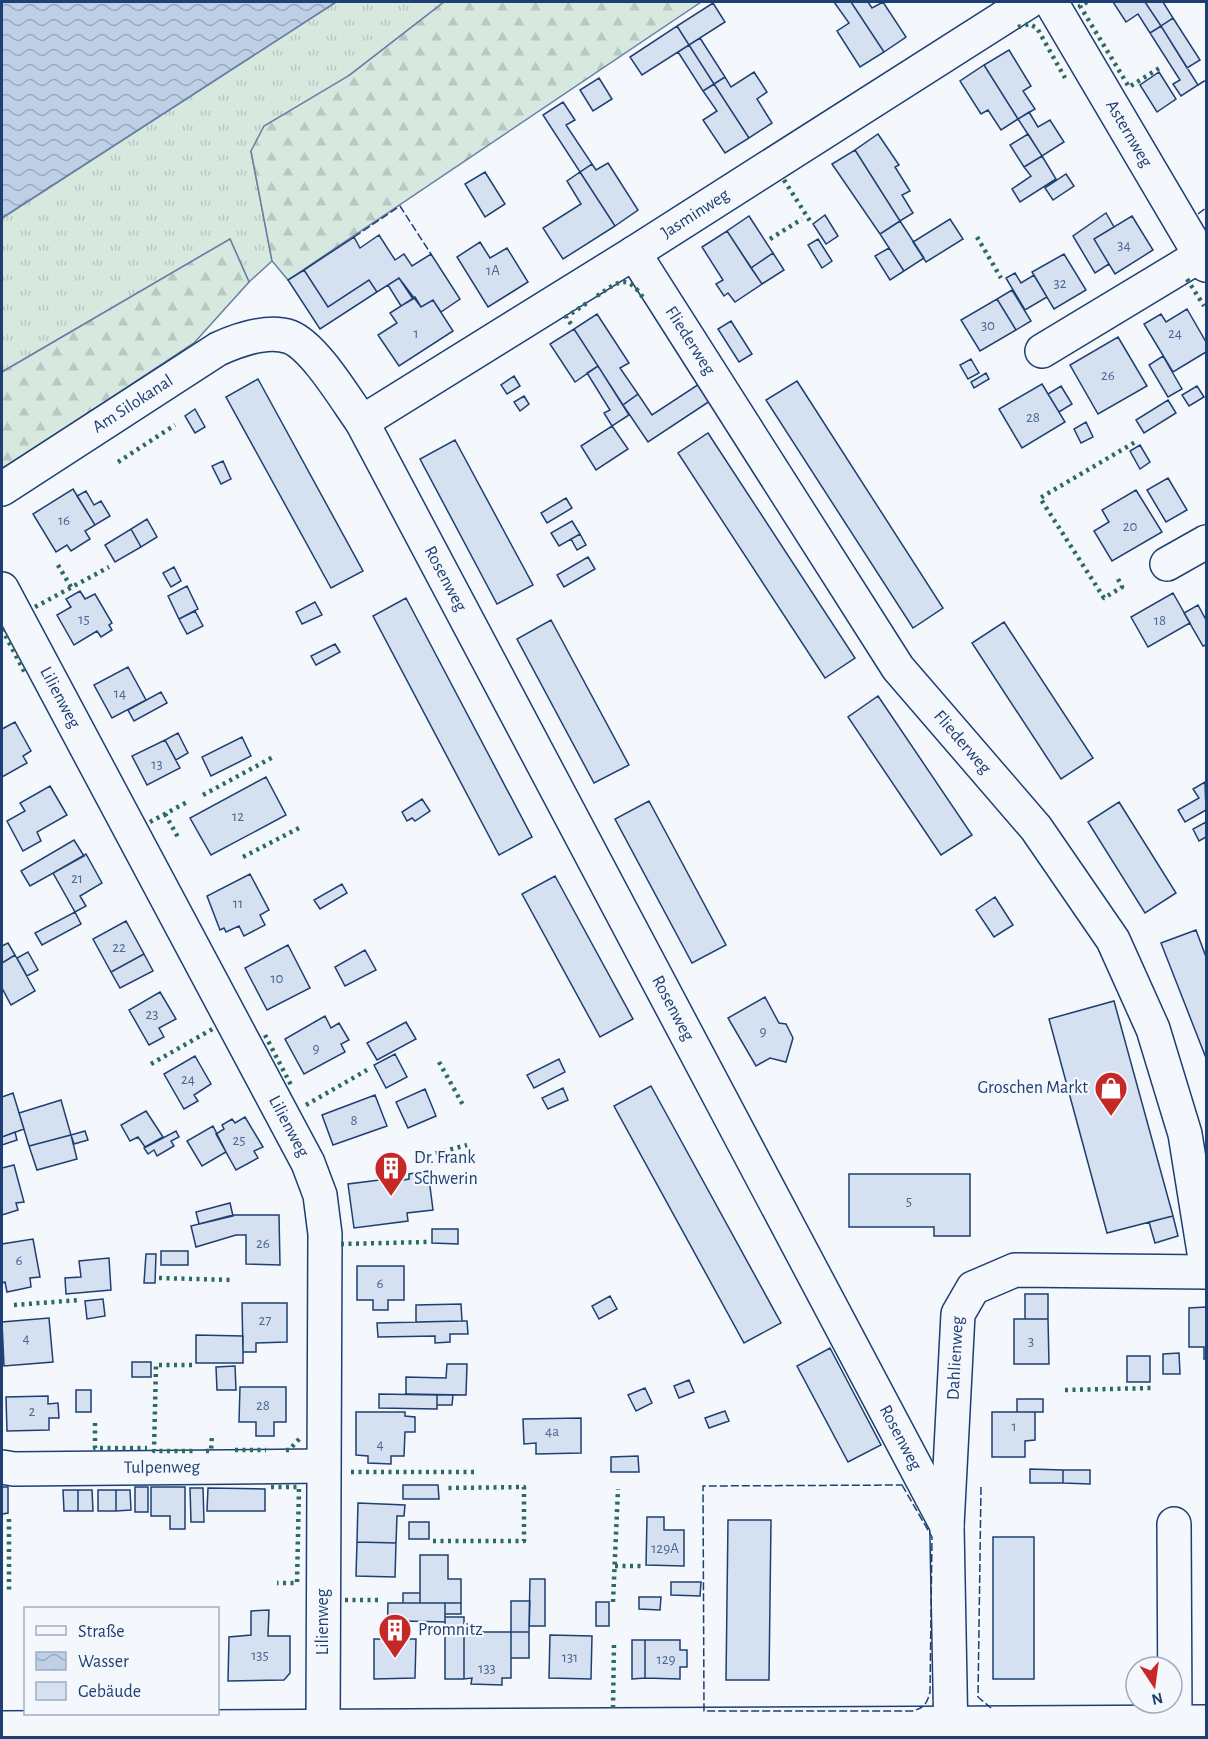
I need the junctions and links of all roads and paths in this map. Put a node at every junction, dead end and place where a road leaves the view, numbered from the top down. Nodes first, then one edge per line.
1 (1028, 2) edge
2 (1051, 2) edge
3 (634, 253) junction
4 (1204, 260) edge
5 (270, 336) joint
6 (1042, 351) dead end
7 (362, 422) junction
8 (2, 489) edge
9 (1206, 542) edge
10 (1167, 564) dead end
11 (2, 589) edge
12 (1206, 1265) edge
13 (1206, 1272) edge
14 (323, 1466) junction
15 (2, 1467) edge
16 (1174, 1524) dead end
17 (947, 1526) junction
18 (1191, 1722) edge
19 (322, 1727) junction
20 (2, 1728) edge
21 (951, 1730) edge

1 - 3 street, Jasminweg
2 - 4 street, Asternweg
3 - 7 street, Jasminweg
3 - 12 street, Fliederweg
4 - 6 street
5 - 7 street, Rosenweg
5 - 8 street, Am Silokanal
7 - 17 street, Rosenweg
9 - 10 street
11 - 14 street, Lilienweg
13 - 17 street, Dahlienweg
14 - 15 street, Tulpenweg
14 - 19 street, Lilienweg
16 - 18 street
17 - 21 street, Rosenweg
18 - 21 street
19 - 20 street
19 - 21 street

